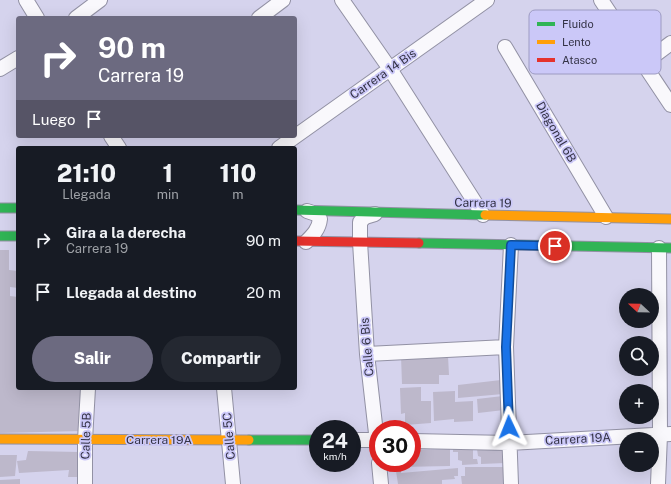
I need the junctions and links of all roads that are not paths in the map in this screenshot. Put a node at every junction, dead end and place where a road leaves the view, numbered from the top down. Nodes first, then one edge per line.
1 (26, 0) edge
2 (100, 0) edge
3 (283, 0) edge
4 (342, 0) edge
5 (487, 0) edge
6 (601, 0) edge
7 (608, 10) edge
8 (36, 16) edge
9 (79, 16) edge
10 (262, 16) edge
11 (671, 43) edge
12 (505, 47) dead end
13 (661, 50) edge
14 (16, 59) edge
15 (0, 69) edge
16 (390, 69) junction
17 (650, 74) edge
18 (671, 105) edge
19 (297, 135) edge
20 (293, 138) edge
21 (282, 146) edge
22 (0, 208) edge
23 (16, 208) edge
24 (299, 210) edge
25 (376, 213) junction
26 (483, 215) junction
27 (606, 217) junction
28 (671, 218) edge
29 (0, 236) edge
30 (16, 236) edge
31 (300, 241) edge
32 (360, 242) junction
33 (511, 245) junction
34 (665, 248) edge
35 (506, 347) junction
36 (367, 354) junction
37 (88, 390) edge
38 (224, 390) edge
39 (375, 420) edge
40 (665, 434) edge
41 (0, 439) edge
42 (85, 440) junction
43 (230, 440) junction
44 (309, 440) edge
45 (421, 441) edge
46 (509, 443) junction
47 (380, 472) edge
48 (86, 484) edge
49 (232, 484) edge
50 (381, 484) edge
51 (511, 484) edge
52 (658, 484) edge

1 - 8 street
2 - 9 street
3 - 10 street
4 - 16 street
5 - 16 street, Carrera 14 Bis
6 - 7 street
11 - 13 street
12 - 27 street, Diagonal 6B
14 - 15 street
16 - 19 street, Carrera 14 Bis
16 - 26 street
17 - 18 street
20 - 21 street, Carrera 14 Bis
22 - 23 main road
24 - 25 main road, Carrera 19
24 - 31 street
25 - 26 main road, Carrera 19
25 - 32 street, Calle 6 Bis
26 - 27 main road, Carrera 19
27 - 28 main road, Carrera 19
29 - 30 main road
31 - 32 main road
32 - 33 main road
32 - 36 street, Calle 6 Bis
33 - 34 main road
33 - 35 street
34 - 40 street
35 - 36 street
35 - 46 street
36 - 39 street, Calle 6 Bis
37 - 42 street, Calle 5B
38 - 43 street, Calle 5C
40 - 46 street, Carrera 19A
40 - 52 street
41 - 42 main road, Carrera 19A
42 - 43 main road, Carrera 19A
42 - 48 street, Calle 5B
43 - 44 main road, Carrera 19A
43 - 49 street, Calle 5C
45 - 46 street, Carrera 19A
46 - 51 street
47 - 50 street

